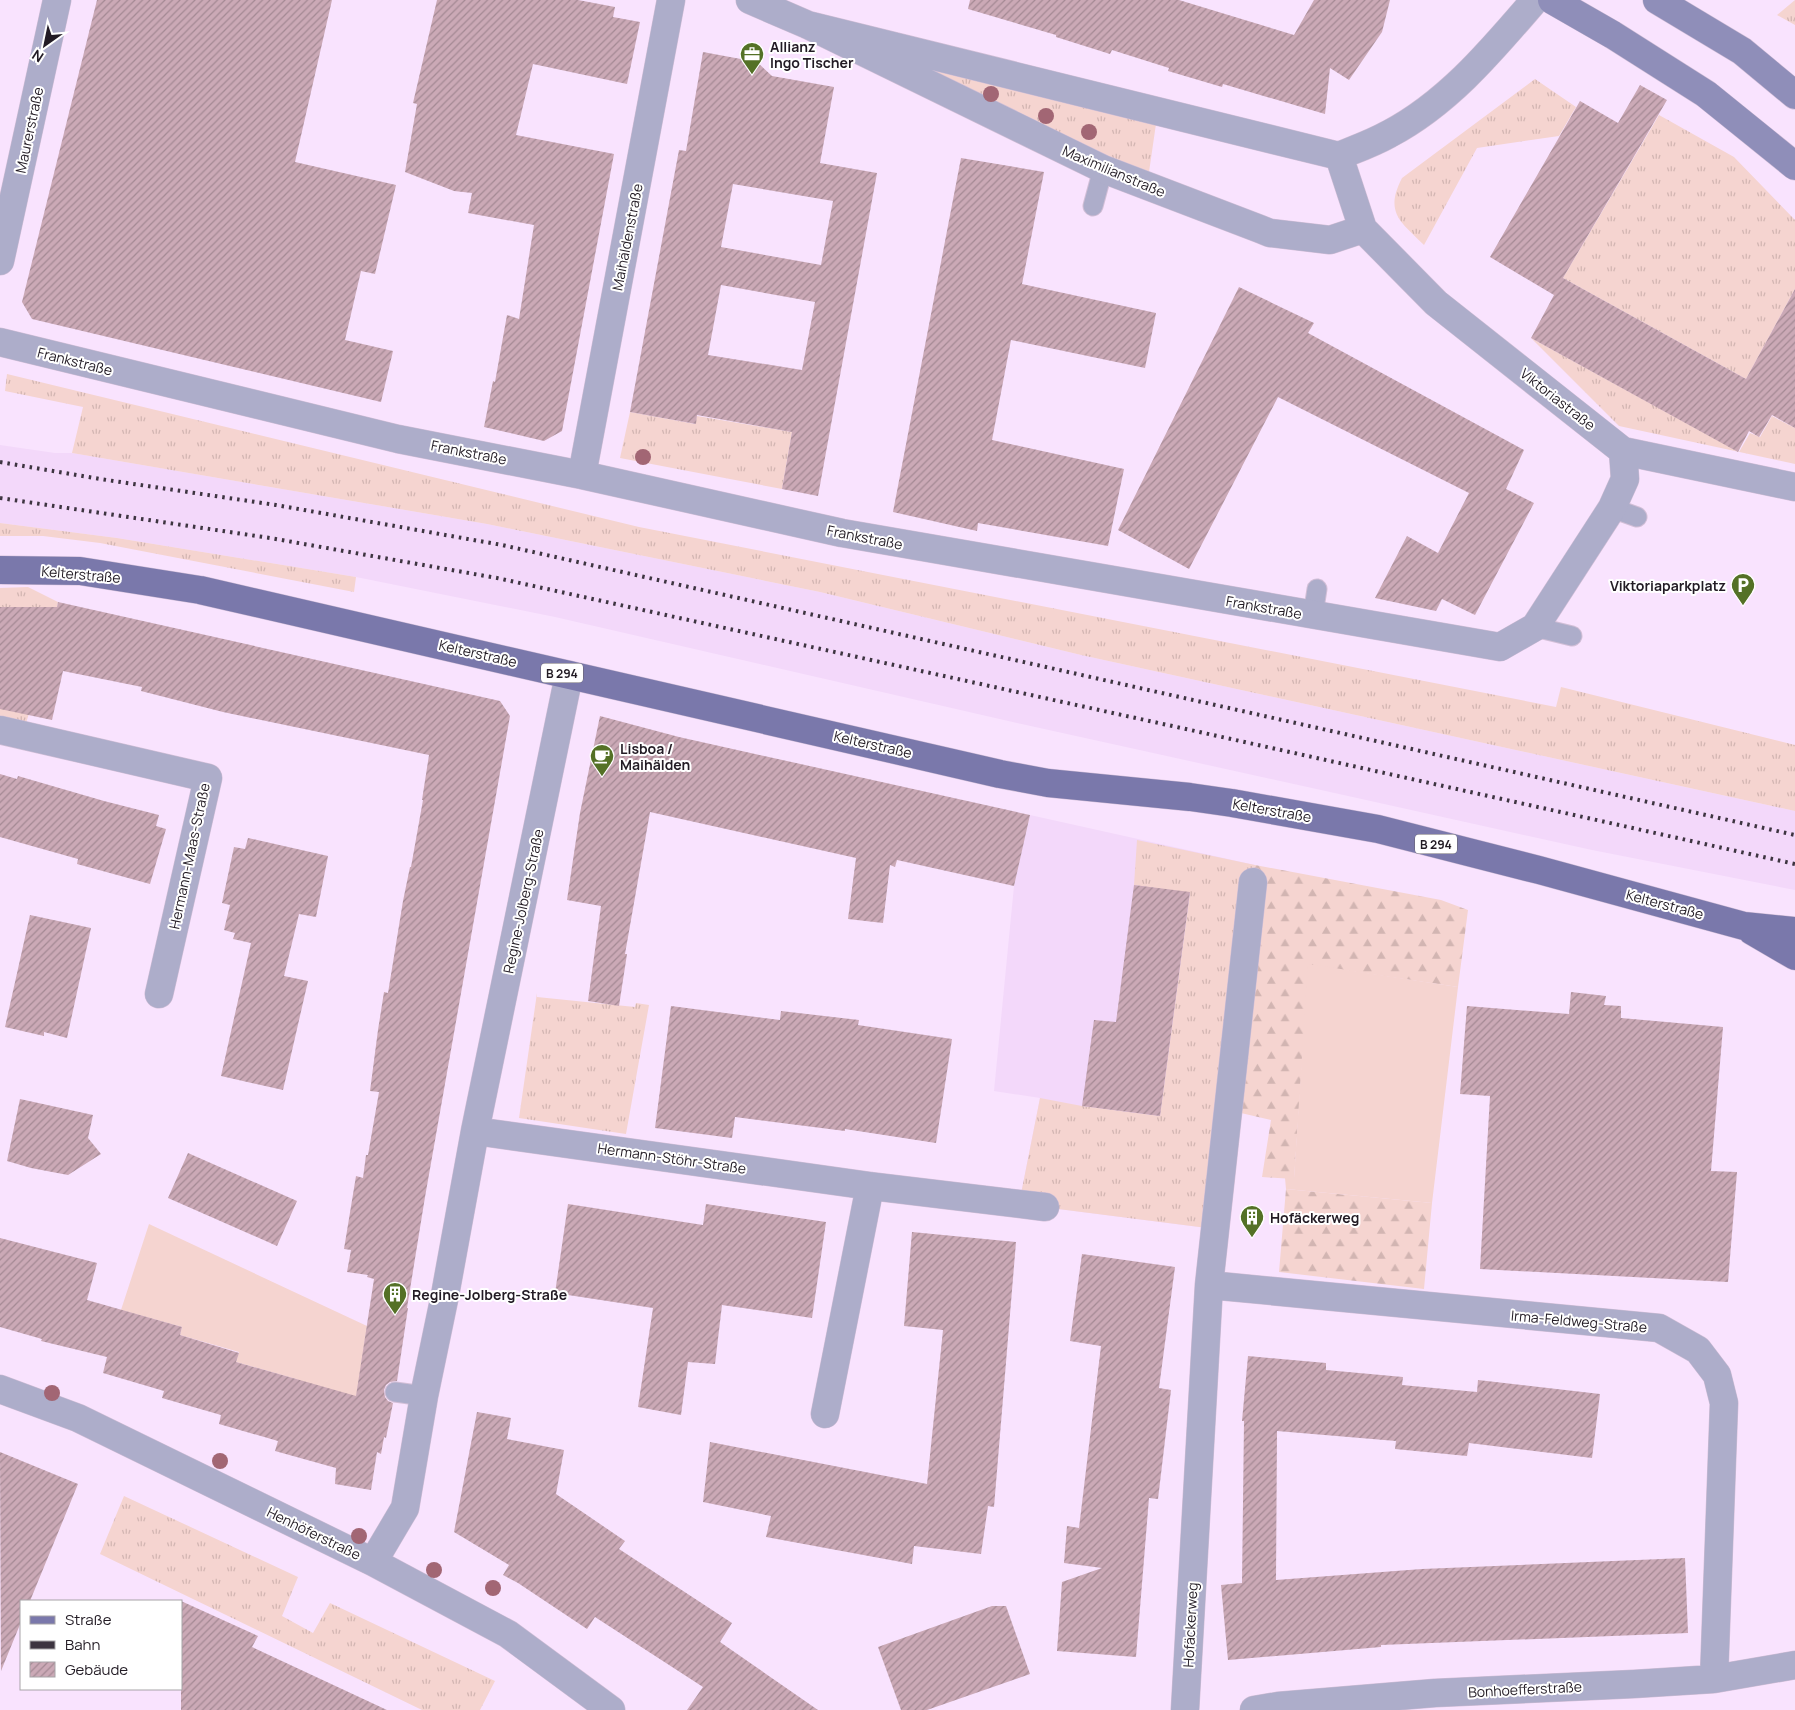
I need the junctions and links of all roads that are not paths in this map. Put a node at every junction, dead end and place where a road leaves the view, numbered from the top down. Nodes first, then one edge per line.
1 (57, 0) edge
2 (671, 0) edge
3 (750, 0) edge
4 (1535, 0) edge
5 (1552, 0) edge
6 (1657, 0) edge
7 (808, 25) junction
8 (1795, 95) edge
9 (1339, 156) junction
10 (1795, 166) edge
11 (1103, 169) junction
12 (1093, 206) dead end
13 (1363, 229) junction
14 (0, 261) edge
15 (0, 342) edge
16 (1622, 451) junction
17 (582, 475) junction
18 (1795, 486) edge
19 (1612, 508) junction
20 (1637, 517) dead end
21 (0, 570) edge
22 (1535, 627) junction
23 (1572, 636) dead end
24 (569, 675) junction
25 (0, 730) edge
26 (1253, 882) dead end
27 (1744, 926) junction
28 (1795, 931) edge
29 (1795, 956) edge
30 (159, 994) dead end
31 (475, 1131) junction
32 (870, 1186) junction
33 (1045, 1207) dead end
34 (1209, 1285) junction
35 (0, 1389) edge
36 (395, 1392) dead end
37 (424, 1396) junction
38 (825, 1414) dead end
39 (373, 1562) junction
40 (1795, 1664) edge
41 (1714, 1679) junction
42 (611, 1710) edge
43 (1185, 1710) edge
44 (1254, 1710) edge

1 - 14 street, Maurerstraße
2 - 17 street, Maihäldenstraße
3 - 7 street, Maximilianstraße
4 - 9 street
5 - 10 main road
6 - 8 main road
7 - 9 street, Maximilianstraße
7 - 11 street, Maximilianstraße
9 - 13 street
11 - 12 lane
11 - 13 street, Maximilianstraße
13 - 16 street, Viktoriastraße
15 - 17 street, Frankstraße
16 - 18 street, Viktoriastraße
16 - 19 street, Frankstraße
17 - 22 street, Frankstraße
19 - 20 lane
19 - 22 street, Frankstraße
21 - 24 main road, Kelterstraße / B 294
22 - 23 lane
24 - 27 main road, Kelterstraße / B 294
24 - 31 street, Regine-Jolberg-Straße
25 - 30 street, Hermann-Maas-Straße
26 - 34 street, Hofäckerweg
27 - 28 main road, Kelterstraße / B 294
27 - 29 main road, Kelterstraße / B 294
31 - 32 street, Hermann-Stöhr-Straße
31 - 37 street, Regine-Jolberg-Straße
32 - 33 street, Hermann-Stöhr-Straße
32 - 38 street
34 - 41 street, Irma-Feldweg-Straße
34 - 43 street, Hofäckerweg
35 - 39 street, Henhöferstraße
36 - 37 lane
37 - 39 street, Regine-Jolberg-Straße
39 - 42 street, Henhöferstraße
40 - 41 street, Bonhoefferstraße
41 - 44 street, Bonhoefferstraße

